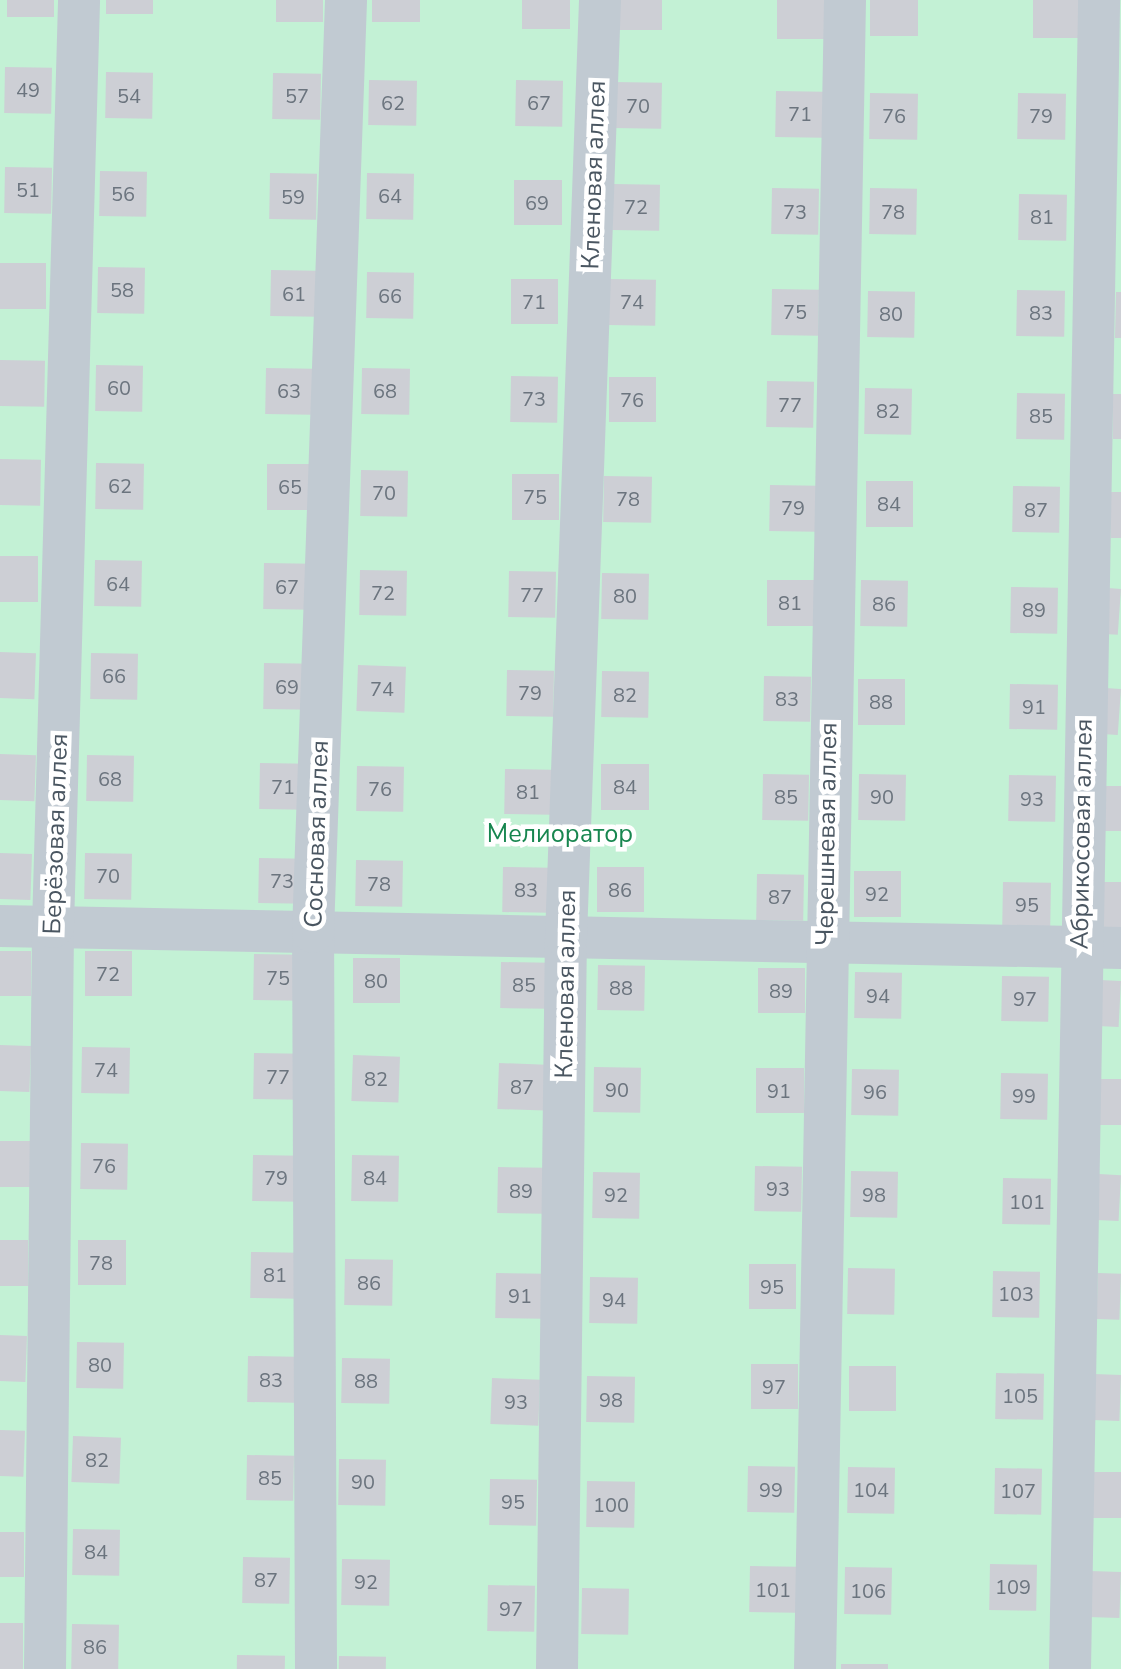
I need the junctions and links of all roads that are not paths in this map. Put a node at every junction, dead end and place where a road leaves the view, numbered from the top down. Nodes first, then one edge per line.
1 (79, 0) edge
2 (346, 0) edge
3 (600, 0) edge
4 (845, 0) edge
5 (1099, 0) edge
6 (0, 926) edge
7 (53, 927) junction
8 (314, 932) junction
9 (566, 937) junction
10 (824, 942) junction
11 (1100, 948) edge
12 (45, 1669) edge
13 (316, 1669) edge
14 (558, 1669) edge
15 (816, 1669) edge
16 (1070, 1669) edge

1 - 7 street, Берёзовая аллея
2 - 8 street, Сосновая аллея
3 - 9 street, Кленовая аллея
4 - 10 street, Черешневая аллея
5 - 11 street, Абрикосовая аллея
6 - 7 street
7 - 8 street
7 - 12 street, Берёзовая аллея
8 - 9 street
8 - 13 street, Сосновая аллея
9 - 10 street
9 - 14 street, Кленовая аллея
10 - 11 street
10 - 15 street, Черешневая аллея
11 - 16 street, Абрикосовая аллея

